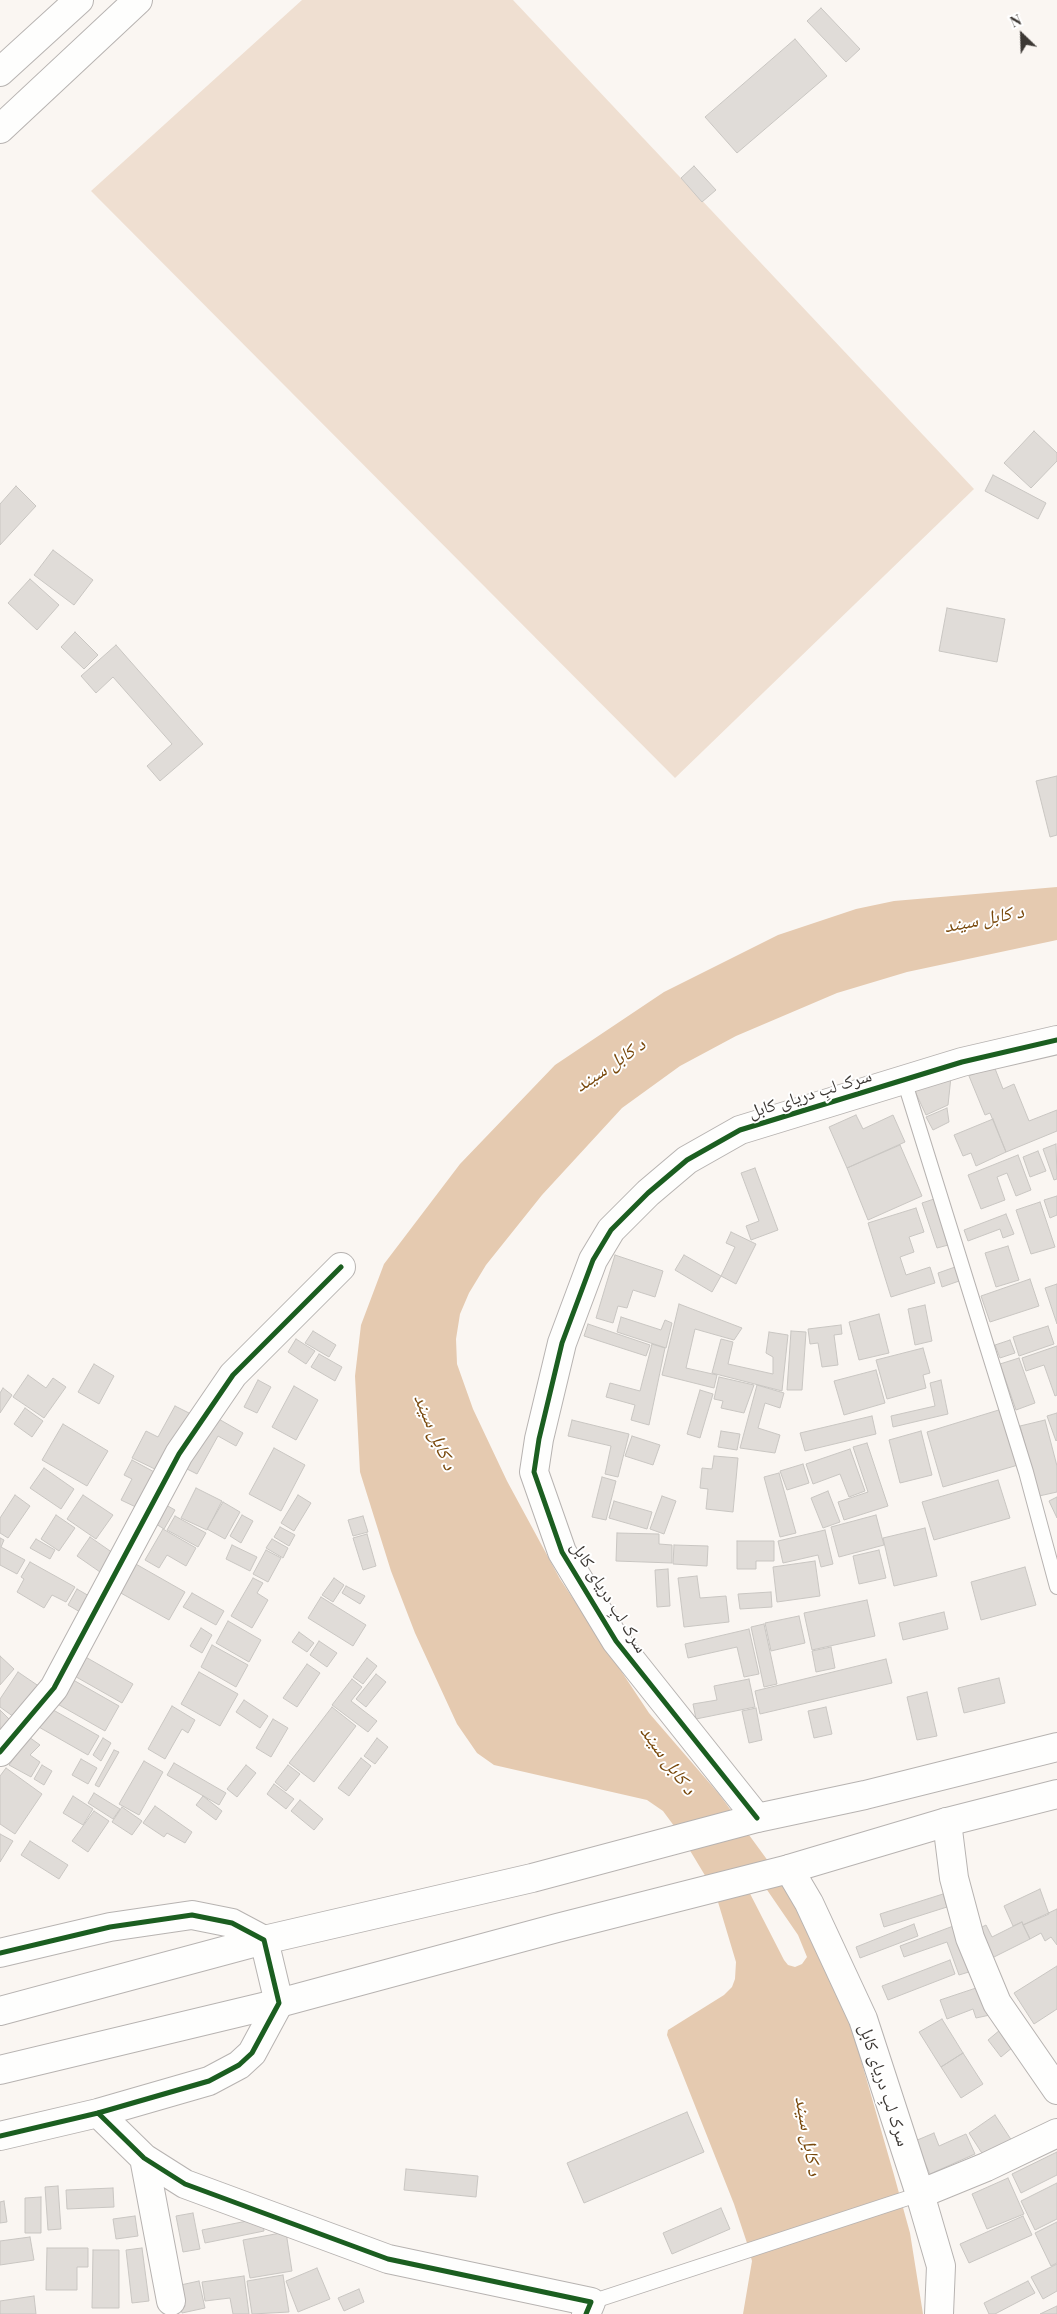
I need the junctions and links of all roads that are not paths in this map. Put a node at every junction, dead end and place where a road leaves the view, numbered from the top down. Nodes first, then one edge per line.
1 (79, 0) edge
2 (138, 0) edge
3 (0, 72) edge
4 (8, 121) edge
5 (1057, 1040) edge
6 (904, 1080) junction
7 (341, 1267) dead end
8 (1057, 1587) edge
9 (1057, 1747) edge
10 (0, 1752) edge
11 (1057, 1794) edge
12 (753, 1819) junction
13 (947, 1822) junction
14 (786, 1870) junction
15 (264, 1940) junction
16 (0, 1953) edge
17 (279, 2002) junction
18 (0, 2011) edge
19 (0, 2070) edge
20 (1057, 2090) edge
21 (98, 2114) junction
22 (1057, 2133) edge
23 (0, 2136) edge
24 (144, 2158) junction
25 (911, 2196) junction
26 (171, 2301) dead end
27 (588, 2308) edge
28 (939, 2314) edge

1 - 3 main road
2 - 4 main road
5 - 6 main road, سرک لبِ دریای کابل
6 - 8 lane
6 - 12 main road, سرک لبِ دریای کابل
7 - 10 main road
9 - 12 main road
11 - 13 main road
12 - 15 main road
13 - 14 main road
13 - 20 main road
14 - 17 main road
14 - 25 main road, سرک لبِ دریای کابل
15 - 16 main road
15 - 17 main road
15 - 18 main road
17 - 19 main road
17 - 21 main road
21 - 23 main road
21 - 24 main road
22 - 25 main road
24 - 26 main road
24 - 27 main road
25 - 27 lane
25 - 28 main road, سرک لبِ دریای کابل

